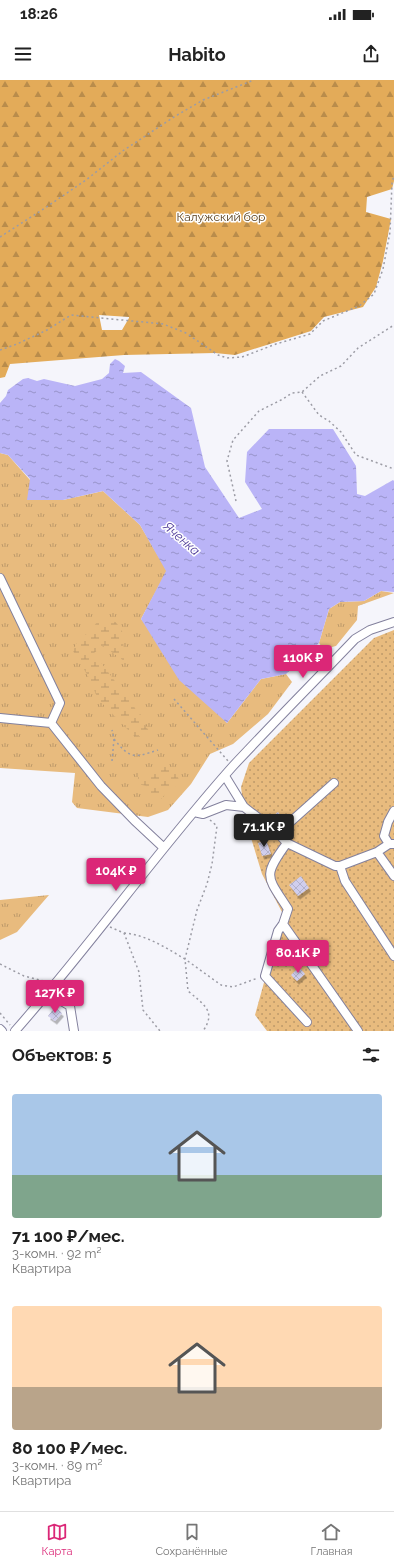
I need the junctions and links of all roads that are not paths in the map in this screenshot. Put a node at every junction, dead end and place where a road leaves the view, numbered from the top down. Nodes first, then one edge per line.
1 (0, 578) edge
2 (394, 622) edge
3 (0, 718) edge
4 (51, 723) junction
5 (225, 776) junction
6 (334, 783) dead end
7 (244, 806) junction
8 (394, 811) edge
9 (194, 812) junction
10 (278, 833) junction
11 (287, 843) junction
12 (391, 844) edge
13 (164, 848) junction
14 (377, 852) junction
15 (340, 866) junction
16 (394, 876) edge
17 (283, 924) junction
18 (394, 956) edge
19 (48, 993) junction
20 (307, 1022) dead end
21 (16, 1031) edge
22 (74, 1031) edge
23 (358, 1031) edge

1 - 4 street
2 - 5 street
3 - 4 street
4 - 13 street
5 - 7 street
5 - 9 street
6 - 10 street
7 - 9 street
7 - 10 street
8 - 12 street
9 - 13 street
10 - 11 street
11 - 15 street
11 - 17 street
12 - 14 street
13 - 19 street
14 - 15 street
14 - 16 street
15 - 18 street
17 - 20 street
17 - 23 street
19 - 21 street
19 - 22 street

